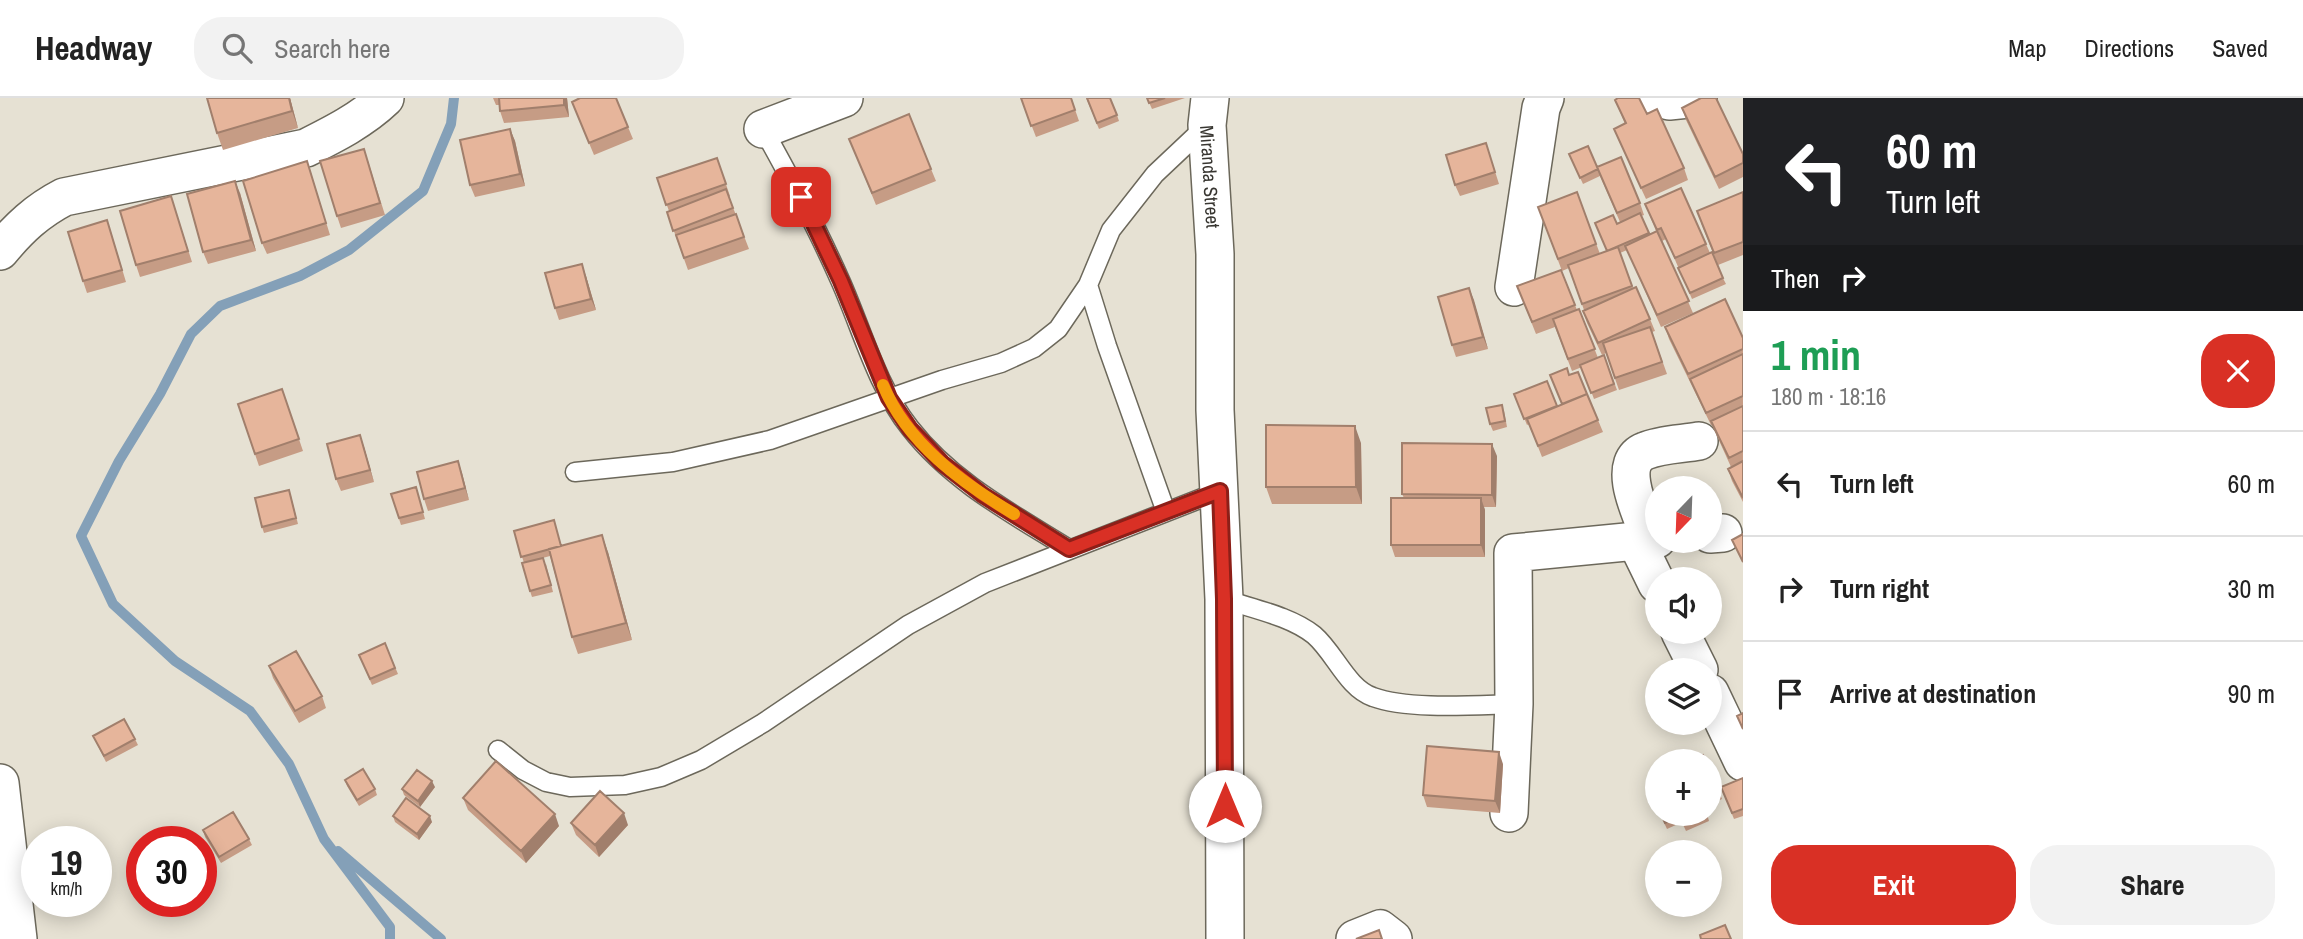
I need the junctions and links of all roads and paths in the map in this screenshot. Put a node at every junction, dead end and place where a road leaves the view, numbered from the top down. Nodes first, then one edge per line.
1 (385, 98) edge
2 (844, 98) edge
3 (1545, 98) edge
4 (1658, 98) edge
5 (1698, 98) edge
6 (1208, 111) edge
7 (763, 129) joint
8 (0, 251) edge
9 (1088, 285) junction
10 (1514, 287) edge
11 (889, 398) junction
12 (1699, 441) dead end
13 (575, 472) dead end
14 (1220, 491) junction
15 (1166, 512) junction
16 (1645, 530) edge
17 (1645, 540) edge
18 (1069, 549) junction
19 (1224, 599) junction
20 (1514, 704) junction
21 (1722, 718) edge
22 (498, 750) dead end
23 (1743, 762) edge
24 (0, 783) edge
25 (1509, 813) dead end
26 (18, 939) edge
27 (1225, 939) edge
28 (1355, 939) edge
29 (1393, 939) edge

1 - 8 street
2 - 7 street
3 - 10 street
4 - 5 street
6 - 9 lane
6 - 14 street, Miranda Street
7 - 11 lane
9 - 11 lane
9 - 15 lane
11 - 13 lane
11 - 18 lane
12 - 16 street
14 - 15 lane
14 - 19 street, Miranda Street
15 - 18 lane
17 - 20 street
18 - 22 lane
19 - 20 lane
19 - 27 street, Miranda Street
20 - 25 street
21 - 23 street
24 - 26 street
28 - 29 street

